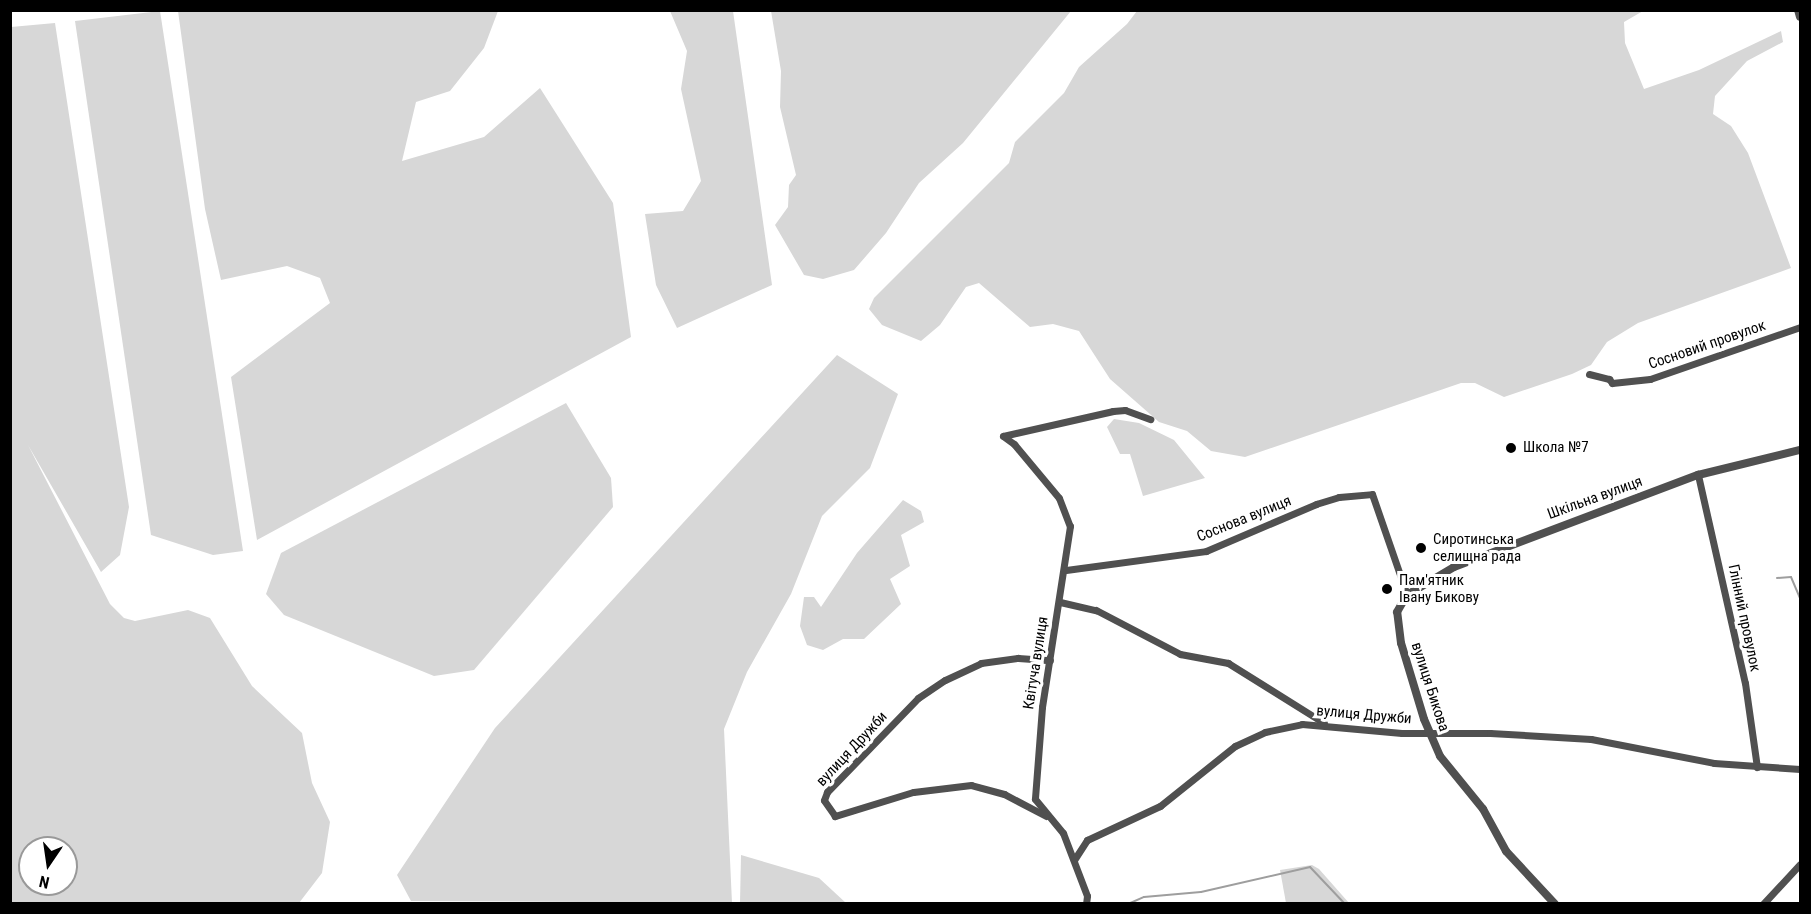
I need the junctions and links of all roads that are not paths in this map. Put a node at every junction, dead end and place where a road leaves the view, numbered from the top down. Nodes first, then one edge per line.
1 (1798, 10) edge
2 (1800, 16) edge
3 (1800, 327) edge
4 (1588, 374) dead end
5 (1150, 419) dead end
6 (1800, 450) edge
7 (1698, 475) junction
8 (1066, 570) junction
9 (1407, 595) junction
10 (1060, 602) junction
11 (1050, 660) junction
12 (1325, 723) junction
13 (1430, 732) junction
14 (1757, 767) junction
15 (1800, 769) edge
16 (1046, 816) junction
17 (1074, 860) junction
18 (1800, 864) edge
19 (1086, 903) edge
20 (1556, 903) edge
21 (1763, 903) edge

1 - 2 street
3 - 4 street, Сосновий провулок
5 - 8 street, Квітуча вулиця
6 - 7 street, Шкільна вулиця
7 - 9 street, Шкільна вулиця
7 - 14 street, Глінний провулок
8 - 9 street, Соснова вулиця
8 - 10 street, Квітуча вулиця
9 - 13 street, вулиця Бикова
10 - 11 street, Квітуча вулиця
10 - 12 street
11 - 16 street, Квітуча вулиця
11 - 16 street, вулиця Дружби
12 - 13 street, вулиця Дружби
12 - 17 street, вулиця Дружби
13 - 14 street, вулиця Дружби
13 - 20 street, вулиця Бикова
14 - 15 street, вулиця Дружби
16 - 17 street, Квітуча вулиця
17 - 19 street, Квітуча вулиця
18 - 21 street

